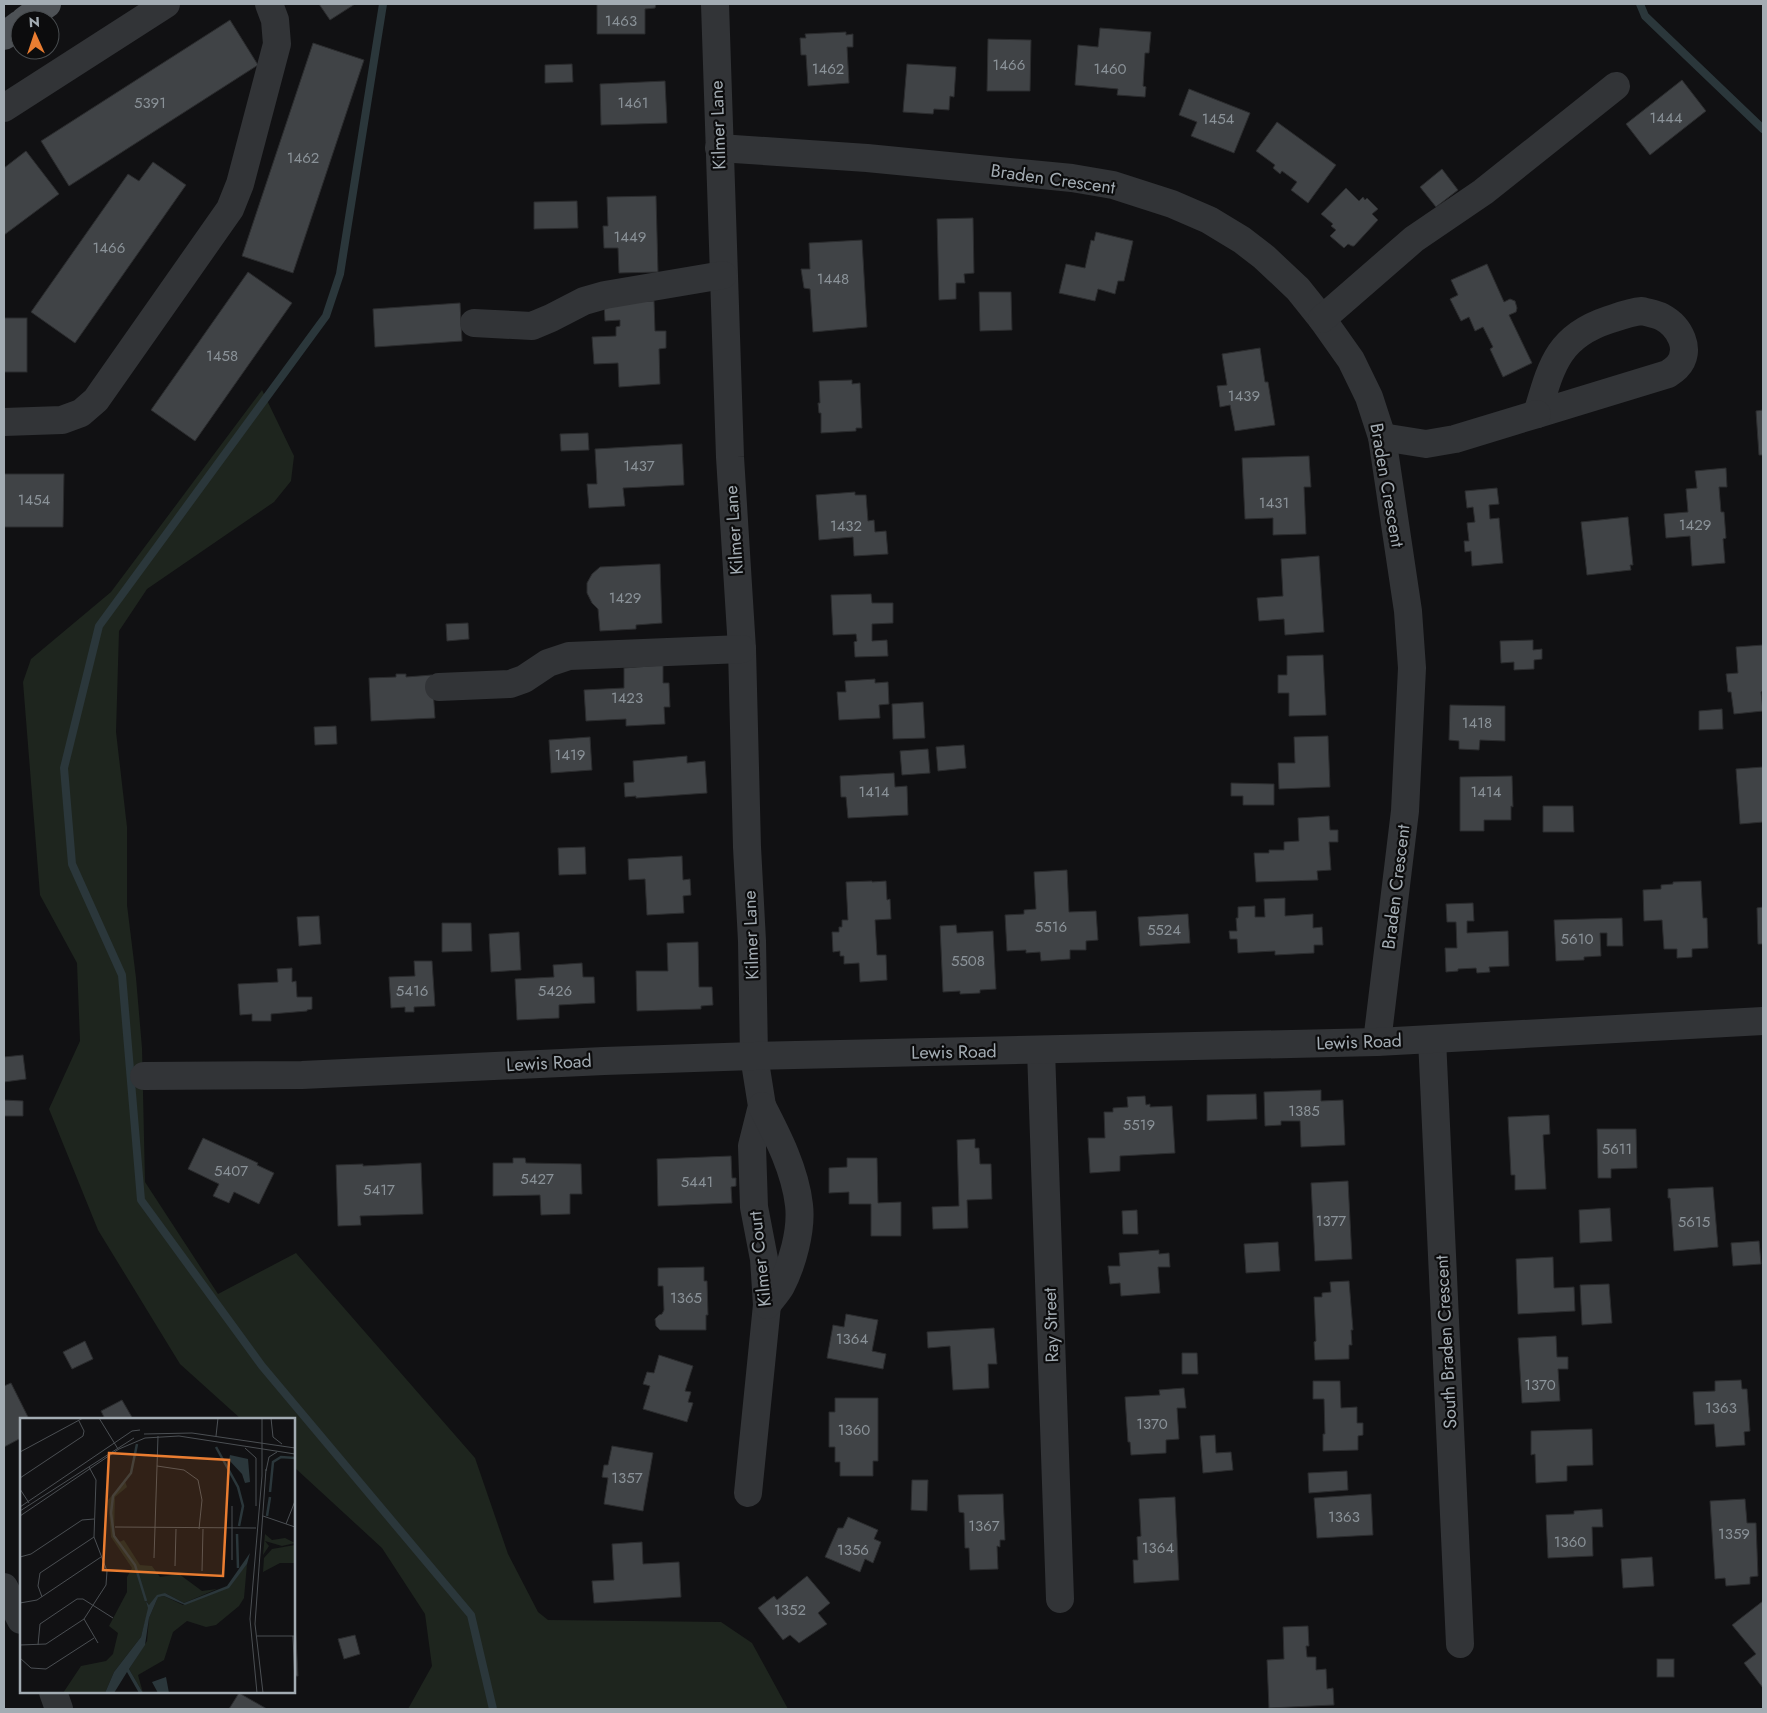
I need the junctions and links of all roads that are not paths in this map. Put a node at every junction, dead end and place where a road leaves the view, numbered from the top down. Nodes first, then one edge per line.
1 (166, 4) edge
2 (269, 4) edge
3 (715, 4) edge
4 (1616, 86) dead end
5 (4, 108) edge
6 (719, 148) junction
7 (723, 275) junction
8 (1322, 319) junction
9 (474, 323) dead end
10 (1537, 414) junction
11 (4, 422) edge
12 (1382, 437) junction
13 (742, 649) junction
14 (439, 687) dead end
15 (1763, 1021) edge
16 (1432, 1039) junction
17 (1377, 1042) junction
18 (1041, 1050) junction
19 (754, 1056) junction
20 (144, 1076) dead end
21 (762, 1106) junction
22 (767, 1305) junction
23 (748, 1493) dead end
24 (4, 1587) edge
25 (1060, 1599) dead end
26 (20, 1618) edge
27 (1460, 1644) dead end
28 (53, 1693) edge
29 (59, 1709) edge

1 - 5 street
2 - 11 street
3 - 6 street, Kilmer Lane
4 - 8 street
6 - 7 street, Kilmer Lane
6 - 8 street, Braden Crescent
7 - 9 street
7 - 13 street, Kilmer Lane
8 - 12 street, Braden Crescent
10 - 10 street
10 - 12 street
12 - 17 street, Braden Crescent
13 - 14 street
13 - 19 street, Kilmer Lane
15 - 16 street, Lewis Road
16 - 17 street, Lewis Road
16 - 27 street, South Braden Crescent
17 - 18 street, Lewis Road
18 - 19 street, Lewis Road
18 - 25 street, Ray Street
19 - 20 street, Lewis Road
19 - 21 street, Kilmer Court
21 - 22 street, Kilmer Court
21 - 22 street
22 - 23 street, Kilmer Court
24 - 26 street
28 - 29 street

